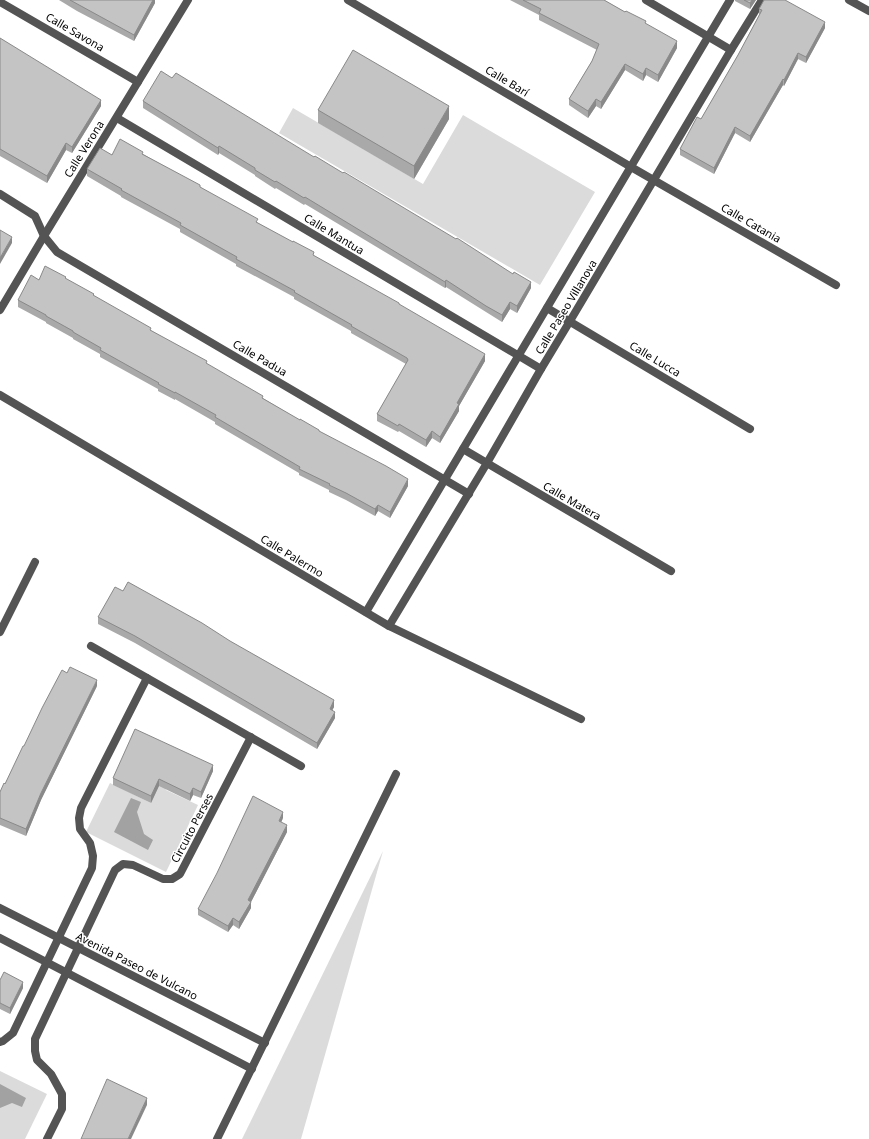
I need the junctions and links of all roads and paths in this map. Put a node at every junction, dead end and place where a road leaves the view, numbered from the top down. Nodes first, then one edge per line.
1 (188, 0) edge
2 (348, 0) edge
3 (646, 0) edge
4 (730, 0) edge
5 (762, 0) edge
6 (849, 0) edge
7 (0, 2) edge
8 (869, 11) edge
9 (708, 36) junction
10 (731, 50) junction
11 (138, 82) junction
12 (117, 118) junction
13 (631, 167) junction
14 (654, 180) junction
15 (0, 194) edge
16 (44, 236) junction
17 (836, 285) dead end
18 (547, 308) junction
19 (0, 310) edge
20 (570, 321) junction
21 (519, 356) junction
22 (541, 369) junction
23 (0, 395) edge
24 (750, 429) dead end
25 (463, 449) junction
26 (487, 464) junction
27 (445, 479) junction
28 (469, 494) junction
29 (34, 562) dead end
30 (671, 571) dead end
31 (366, 612) junction
32 (389, 626) junction
33 (0, 632) edge
34 (91, 646) dead end
35 (147, 678) junction
36 (581, 719) dead end
37 (251, 737) junction
38 (301, 766) dead end
39 (396, 774) dead end
40 (0, 908) edge
41 (0, 938) edge
42 (58, 938) junction
43 (78, 948) junction
44 (47, 962) junction
45 (67, 972) junction
46 (0, 1042) edge
47 (265, 1043) junction
48 (252, 1068) junction
49 (47, 1139) edge
50 (217, 1139) edge

1 - 11 street, Calle Verona
2 - 13 street, Calle Barí
3 - 9 street
4 - 9 street, Calle Paseo Villanova
5 - 10 street, Calle Paseo Villanova
6 - 8 street
7 - 11 street, Calle Savona
9 - 10 street
9 - 13 street, Calle Paseo Villanova
10 - 14 street, Calle Paseo Villanova
11 - 12 street, Calle Verona
12 - 16 street, Calle Verona
12 - 21 street, Calle Mantua
13 - 14 street, Calle Barí
13 - 18 street, Calle Paseo Villanova
14 - 17 street, Calle Catania
14 - 20 street, Calle Paseo Villanova
15 - 16 street, Calle Padua
16 - 19 street, Calle Verona
16 - 27 street, Calle Padua
18 - 20 street, Calle Lucca
18 - 21 street, Calle Paseo Villanova
20 - 22 street, Calle Paseo Villanova
20 - 24 street, Calle Lucca
21 - 22 street, Calle Mantua
21 - 25 street, Calle Paseo Villanova
22 - 26 street, Calle Paseo Villanova
23 - 31 street, Calle Palermo
25 - 26 street, Calle Matera
25 - 27 street, Calle Paseo Villanova
26 - 28 street, Calle Paseo Villanova
26 - 30 street, Calle Matera
27 - 28 street, Calle Padua
27 - 31 street, Calle Paseo Villanova
28 - 32 street, Calle Paseo Villanova
29 - 33 street
31 - 32 street, Calle Palermo
32 - 36 street, Calle Palermo
34 - 35 street
35 - 37 street
35 - 42 street
37 - 38 street
37 - 43 street, Circuito Perses
39 - 47 street
40 - 42 street, Avenida Paseo de Vulcano
41 - 44 street
42 - 43 street, Avenida Paseo de Vulcano
42 - 44 street
43 - 45 street
43 - 47 street, Avenida Paseo de Vulcano
44 - 45 street
44 - 46 street
45 - 48 street
45 - 49 street
47 - 48 street
48 - 50 street

